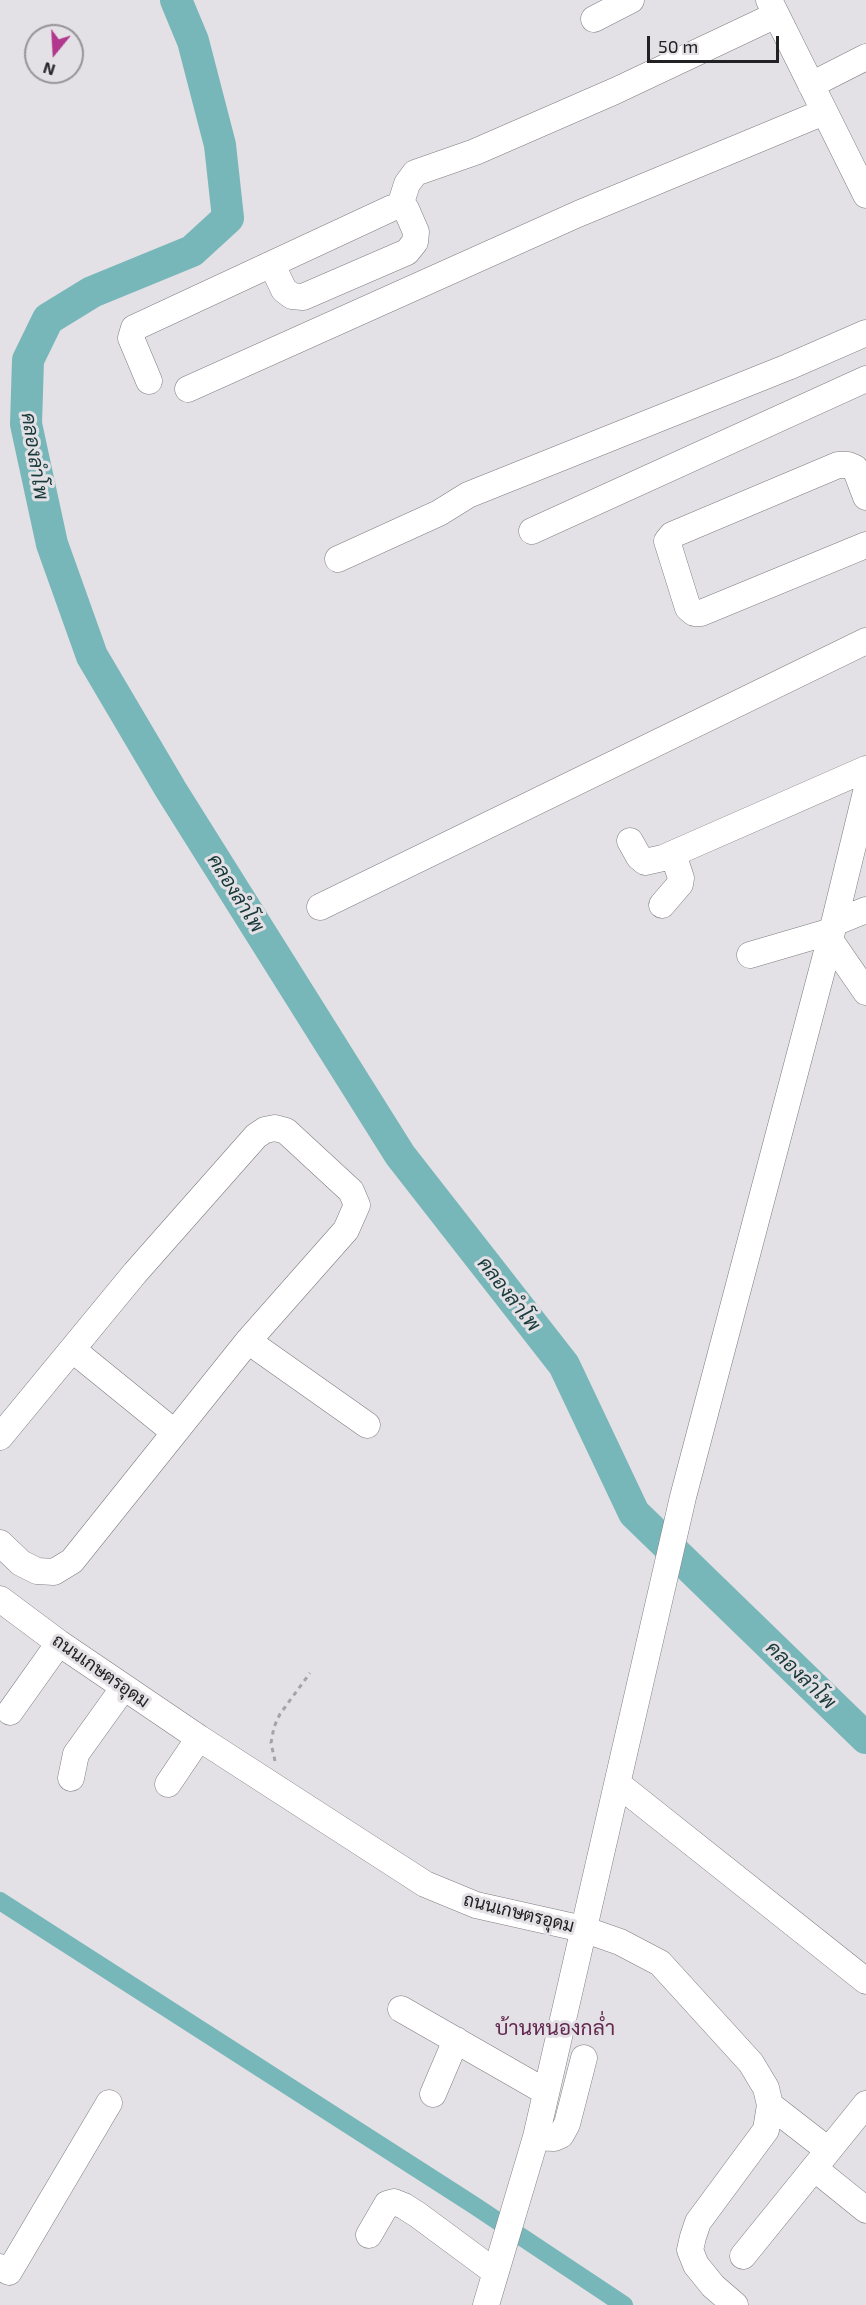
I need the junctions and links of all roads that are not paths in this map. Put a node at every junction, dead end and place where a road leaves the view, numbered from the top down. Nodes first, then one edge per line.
1 (631, 0) edge
2 (772, 8) edge
3 (594, 20) dead end
4 (866, 57) edge
5 (811, 85) junction
6 (824, 112) junction
7 (866, 195) edge
8 (400, 206) junction
9 (272, 265) junction
10 (866, 333) edge
11 (866, 379) edge
12 (149, 381) dead end
13 (188, 389) dead end
14 (866, 496) edge
15 (532, 531) dead end
16 (866, 545) edge
17 (338, 559) dead end
18 (866, 641) edge
19 (866, 769) edge
20 (866, 792) edge
21 (630, 841) dead end
22 (673, 854) junction
23 (662, 905) dead end
24 (320, 907) dead end
25 (866, 910) edge
26 (832, 931) junction
27 (750, 955) dead end
28 (866, 992) edge
29 (248, 1341) junction
30 (73, 1350) junction
31 (366, 1425) dead end
32 (174, 1432) junction
33 (0, 1437) edge
34 (0, 1543) edge
35 (2, 1605) edge
36 (59, 1643) junction
37 (124, 1687) junction
38 (10, 1712) dead end
39 (199, 1738) junction
40 (71, 1778) dead end
41 (168, 1784) dead end
42 (618, 1784) junction
43 (584, 1929) junction
44 (866, 1981) edge
45 (401, 2009) dead end
46 (456, 2040) junction
47 (584, 2058) dead end
48 (546, 2092) junction
49 (433, 2094) dead end
50 (109, 2103) dead end
51 (866, 2104) edge
52 (770, 2105) junction
53 (536, 2137) junction
54 (821, 2159) junction
55 (866, 2210) edge
56 (369, 2235) dead end
57 (743, 2256) dead end
58 (498, 2265) junction
59 (0, 2267) edge
60 (486, 2305) edge
61 (735, 2305) edge

1 - 3 street
2 - 5 street
2 - 8 street
4 - 5 street
5 - 6 street
6 - 7 street
6 - 13 street
8 - 9 street
8 - 9 street
9 - 12 street
10 - 17 street
11 - 15 street
14 - 16 street
18 - 24 street
19 - 22 street
20 - 26 street
21 - 22 street
22 - 23 street
25 - 26 street
26 - 27 street
26 - 28 street
26 - 42 street
29 - 30 street
29 - 31 street
29 - 32 street
30 - 32 street
30 - 33 street
32 - 34 street
35 - 36 street, ถนนเกษตรอุดม
36 - 37 street, ถนนเกษตรอุดม
36 - 38 street
37 - 39 street, ถนนเกษตรอุดม
37 - 40 street
39 - 41 street
39 - 43 street, ถนนเกษตรอุดม
42 - 43 street
42 - 44 street
43 - 48 street
43 - 52 street, ถนนเกษตรอุดม
45 - 46 street
46 - 48 street
46 - 49 street
47 - 53 street
48 - 53 street
50 - 59 street
51 - 54 street
52 - 54 street
52 - 61 street
53 - 58 street
54 - 55 street
54 - 57 street
56 - 58 street
58 - 60 street

